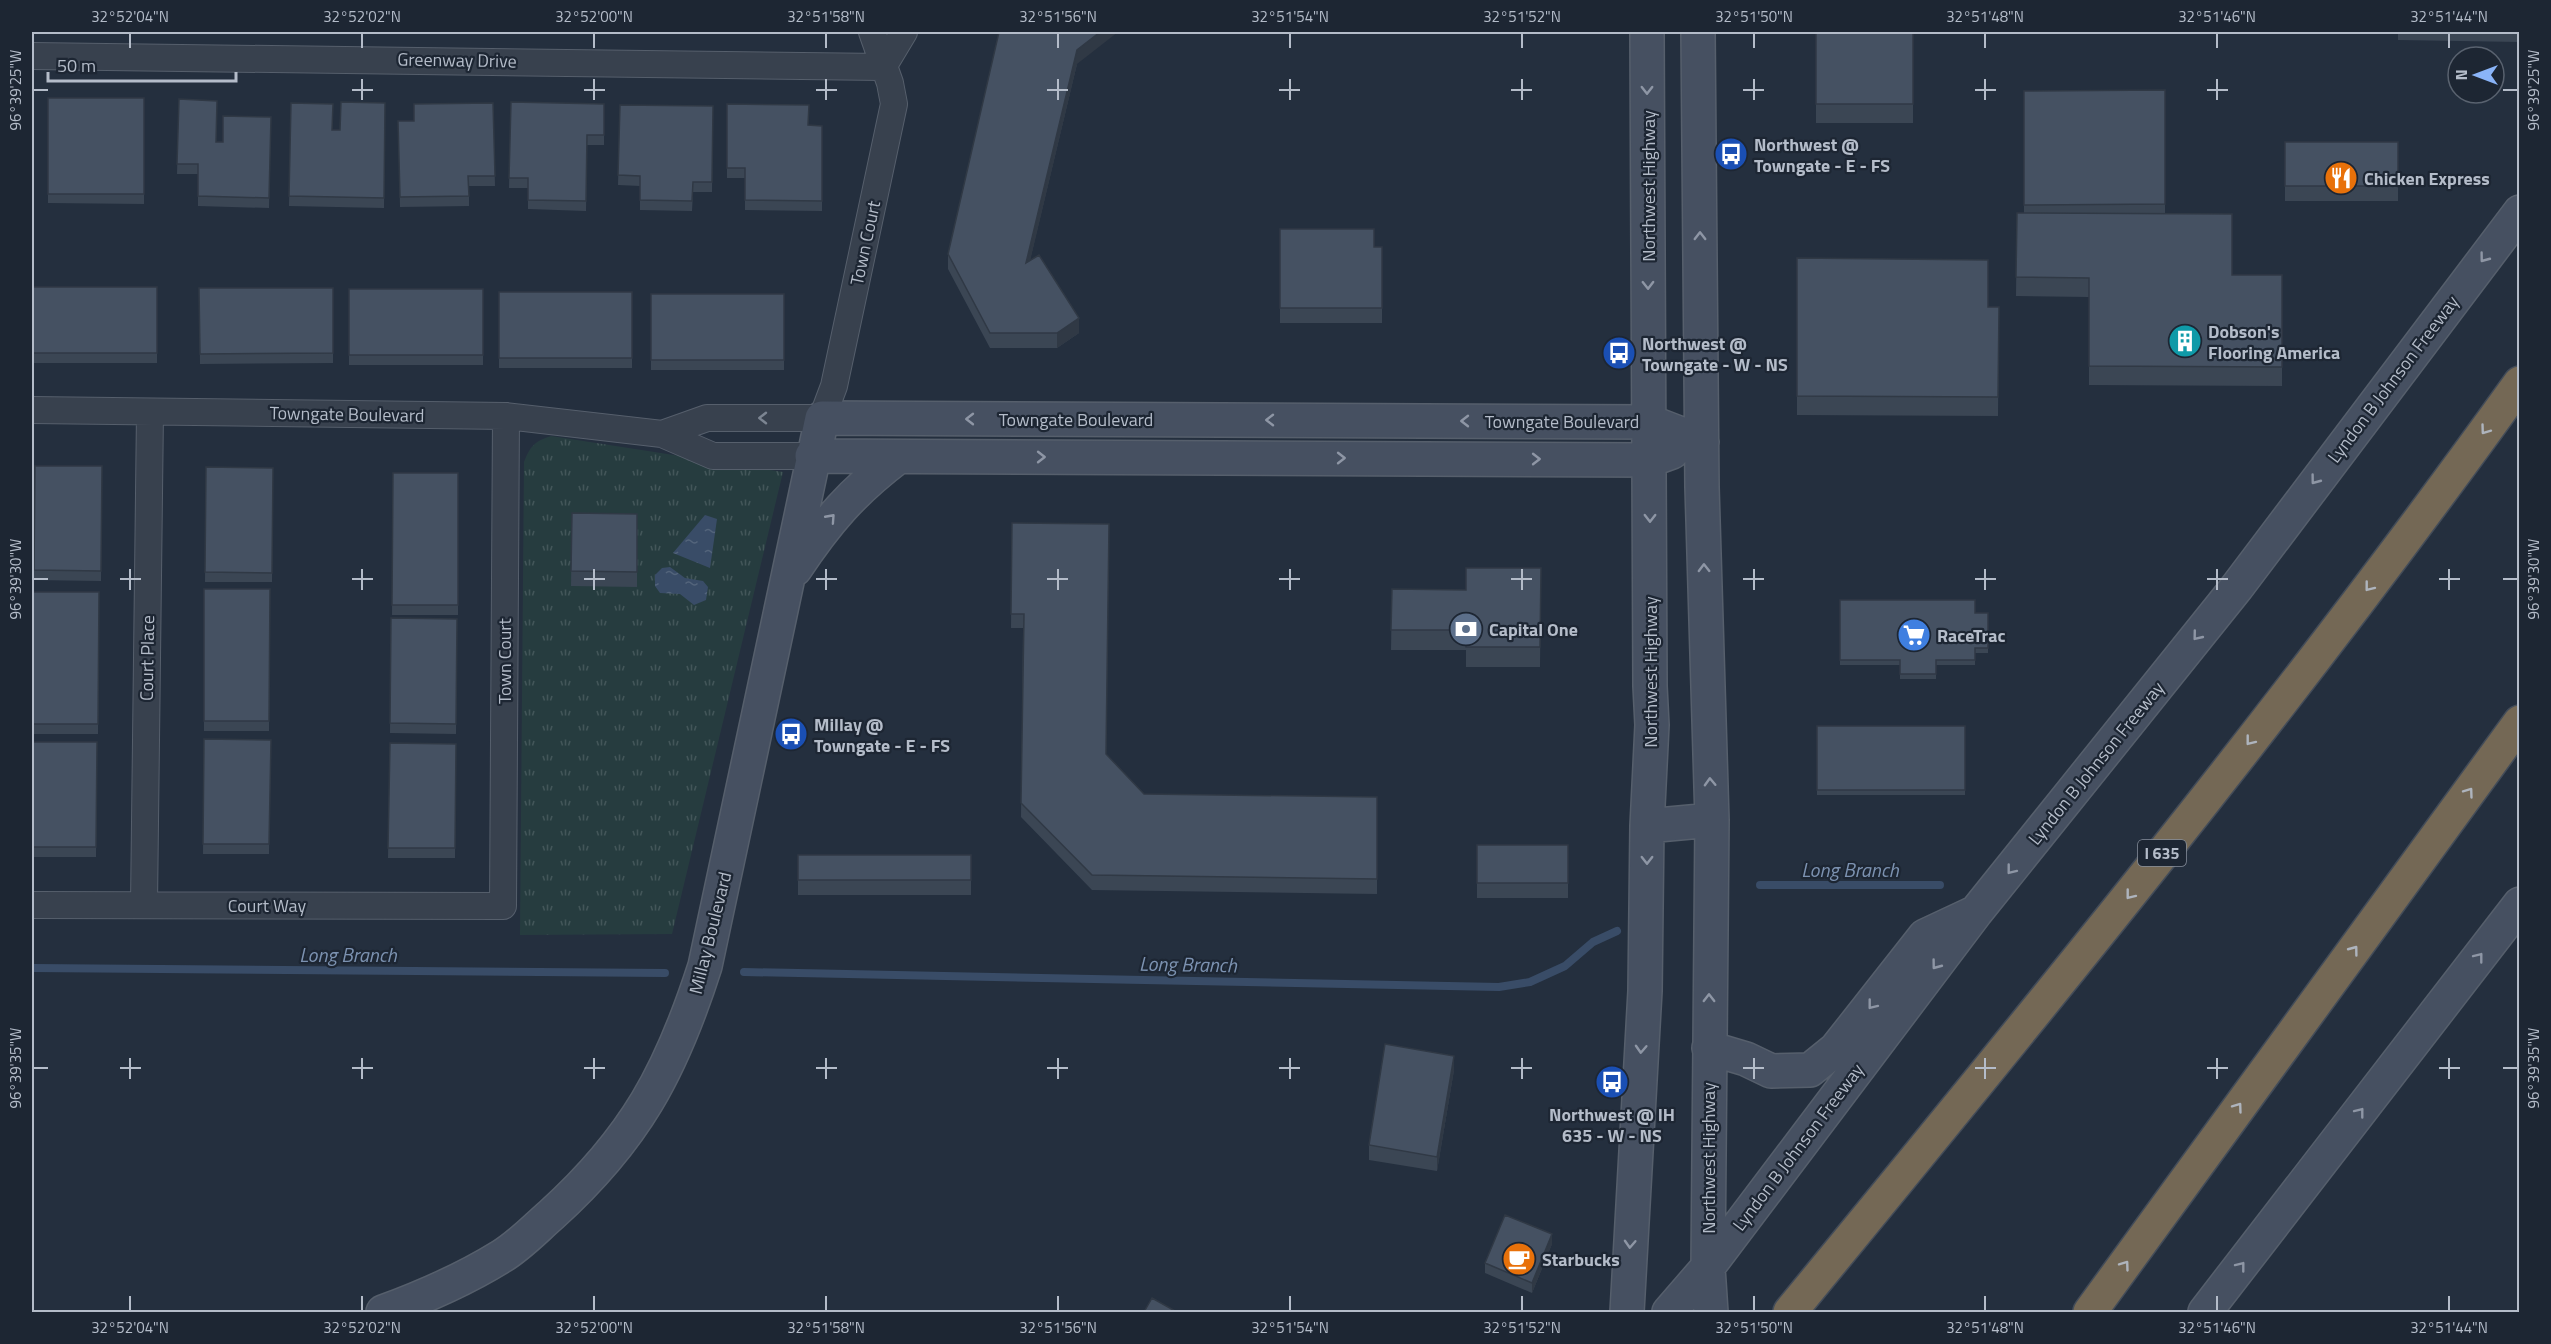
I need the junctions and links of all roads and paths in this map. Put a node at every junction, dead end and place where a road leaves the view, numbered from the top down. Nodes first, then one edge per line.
1 (872, 32) edge
2 (904, 32) edge
3 (1647, 32) edge
4 (1698, 32) edge
5 (32, 56) edge
6 (883, 67) junction
7 (2520, 212) edge
8 (2520, 382) edge
9 (32, 410) edge
10 (150, 412) junction
11 (506, 416) junction
12 (822, 418) junction
13 (1217, 420) junction
14 (1650, 422) junction
15 (662, 434) junction
16 (1702, 442) junction
17 (812, 456) junction
18 (898, 457) junction
19 (1217, 458) junction
20 (1650, 460) junction
21 (786, 584) junction
22 (2520, 722) edge
23 (1712, 820) junction
24 (1647, 826) junction
25 (32, 904) edge
26 (144, 904) junction
27 (2520, 904) edge
28 (503, 906) joint
29 (1976, 912) junction
30 (1709, 1048) junction
31 (1708, 1267) junction
32 (383, 1312) edge
33 (1627, 1312) edge
34 (1669, 1312) edge
35 (1712, 1312) edge
36 (1790, 1312) edge
37 (2090, 1312) edge
38 (2205, 1312) edge

1 - 6 street, Town Court
2 - 6 street
3 -> 14 main road, Northwest Highway
16 -> 4 main road, Northwest Highway
5 - 6 street, Greenway Drive
6 - 12 street, Town Court
7 -> 29 main road, Lyndon B Johnson Freeway
8 -> 36 highway, I 635
9 - 10 street, Towngate Boulevard
10 - 11 street, Towngate Boulevard
10 - 26 street, Court Place
11 - 15 street, Towngate Boulevard
11 - 28 street, Town Court
13 -> 12 main road, Towngate Boulevard
12 -> 15 street, Towngate Boulevard
12 - 17 main road, Millay Boulevard
14 -> 13 main road, Towngate Boulevard
13 - 19 main road
14 - 16 main road, Towngate Boulevard
14 - 20 main road, Northwest Highway
15 - 17 street, Towngate Boulevard
16 - 20 main road, Towngate Boulevard
23 -> 16 main road, Northwest Highway
17 - 18 main road, Towngate Boulevard
17 - 21 main road, Millay Boulevard
18 -> 19 main road, Towngate Boulevard
21 -> 18 main road
19 -> 20 main road, Towngate Boulevard
20 -> 24 main road, Northwest Highway
21 - 32 main road, Millay Boulevard
37 -> 22 highway
23 - 24 main road
30 -> 23 main road, Northwest Highway
24 -> 33 main road, Northwest Highway
25 - 26 street, Court Way
26 - 28 street, Court Way
38 -> 27 main road
29 -> 30 main road
29 -> 31 main road, Lyndon B Johnson Freeway
30 - 31 main road, Northwest Highway
31 - 34 main road, Lyndon B Johnson Freeway
31 - 35 main road, Northwest Highway

